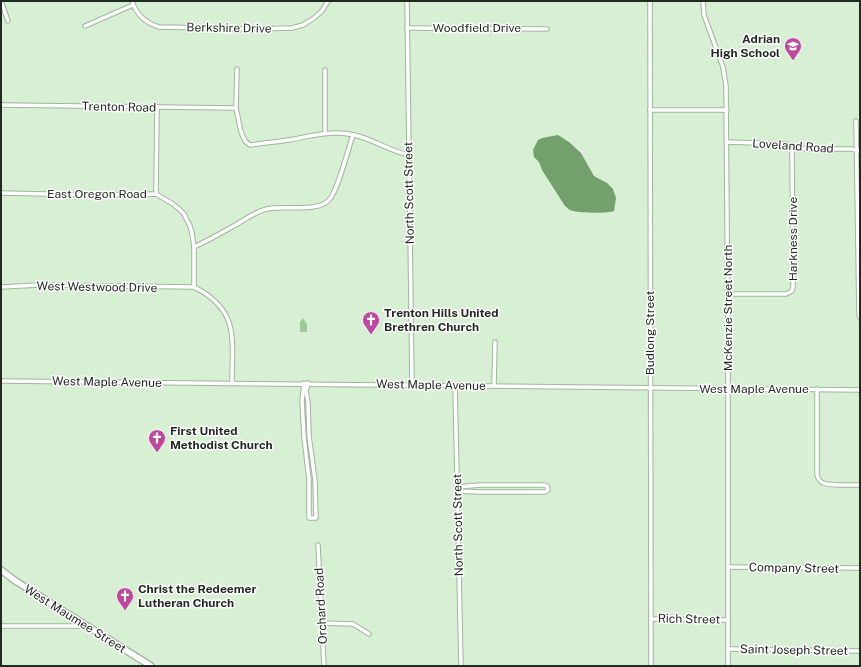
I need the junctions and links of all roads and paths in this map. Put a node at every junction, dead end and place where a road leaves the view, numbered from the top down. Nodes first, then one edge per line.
1 (1, 1) edge
2 (328, 1) edge
3 (407, 1) edge
4 (650, 1) edge
5 (703, 1) edge
6 (132, 3) edge
7 (8, 21) dead end
8 (85, 26) dead end
9 (407, 28) junction
10 (547, 29) dead end
11 (237, 69) dead end
12 (325, 70) dead end
13 (1, 105) edge
14 (157, 107) junction
15 (236, 108) junction
16 (650, 110) junction
17 (727, 110) junction
18 (856, 121) dead end
19 (325, 133) junction
20 (353, 134) junction
21 (727, 142) junction
22 (792, 146) junction
23 (858, 151) edge
24 (409, 155) junction
25 (1, 193) edge
26 (156, 194) junction
27 (194, 247) junction
28 (1, 287) edge
29 (194, 288) junction
30 (728, 294) junction
31 (860, 318) edge
32 (495, 342) dead end
33 (1, 381) edge
34 (232, 383) junction
35 (306, 383) junction
36 (412, 384) junction
37 (455, 385) junction
38 (494, 385) junction
39 (650, 388) junction
40 (728, 389) junction
41 (817, 389) junction
42 (860, 390) edge
43 (309, 436) junction
44 (304, 437) junction
45 (309, 480) junction
46 (315, 480) junction
47 (512, 485) junction
48 (860, 485) edge
49 (457, 489) junction
50 (512, 492) junction
51 (318, 545) dead end
52 (728, 567) junction
53 (860, 568) edge
54 (1, 570) edge
55 (651, 619) junction
56 (728, 620) junction
57 (321, 623) junction
58 (1, 626) edge
59 (88, 626) junction
60 (369, 634) dead end
61 (728, 649) junction
62 (860, 651) edge
63 (150, 666) edge
64 (324, 666) edge
65 (461, 666) edge
66 (651, 666) edge
67 (728, 666) edge

1 - 7 street
2 - 6 street, Berkshire Drive
3 - 9 street, North Scott Street
4 - 16 street, Budlong Street
5 - 17 street, McKenzie Street North
6 - 8 street
9 - 10 street, Woodfield Drive
9 - 24 street, North Scott Street
11 - 15 street
12 - 19 street
13 - 14 street, Trenton Road
14 - 15 street, Trenton Road
14 - 26 street
15 - 19 street
16 - 17 street
16 - 39 street, Budlong Street
17 - 21 street, McKenzie Street North
18 - 23 street
19 - 20 street
20 - 24 street
20 - 27 street
21 - 22 street, Loveland Road
21 - 30 street, McKenzie Street North
22 - 23 street, Loveland Road
22 - 30 street, Harkness Drive
23 - 31 street
24 - 36 street, North Scott Street
25 - 26 street, East Oregon Road
26 - 27 street, East Oregon Road
27 - 29 street, East Oregon Road
28 - 29 street, West Westwood Drive
29 - 34 street
30 - 40 street, McKenzie Street North
32 - 38 street
33 - 34 street, West Maple Avenue
34 - 35 street, West Maple Avenue
35 - 36 street, West Maple Avenue
35 - 43 street
35 - 44 street
36 - 37 street, West Maple Avenue
37 - 38 street, West Maple Avenue
37 - 49 street, North Scott Street
38 - 39 street, West Maple Avenue
39 - 40 street, West Maple Avenue
39 - 55 street, Budlong Street
40 - 41 street, West Maple Avenue
40 - 52 street, McKenzie Street North
41 - 42 street, West Maple Avenue
41 - 48 street
43 - 44 street
43 - 46 street
44 - 45 street
45 - 46 street
45 - 46 street
47 - 49 street
47 - 50 street
47 - 50 street
49 - 50 street
49 - 65 street, North Scott Street
51 - 57 street, Orchard Road
52 - 53 street, Company Street
52 - 56 street, McKenzie Street North
54 - 59 main road, West Maumee Street
55 - 56 street, Rich Street
55 - 66 street, Budlong Street
56 - 61 street, McKenzie Street North
57 - 60 street
57 - 64 street, Orchard Road
58 - 59 street
59 - 63 main road, West Maumee Street
61 - 62 street, Saint Joseph Street
61 - 67 street, McKenzie Street North

